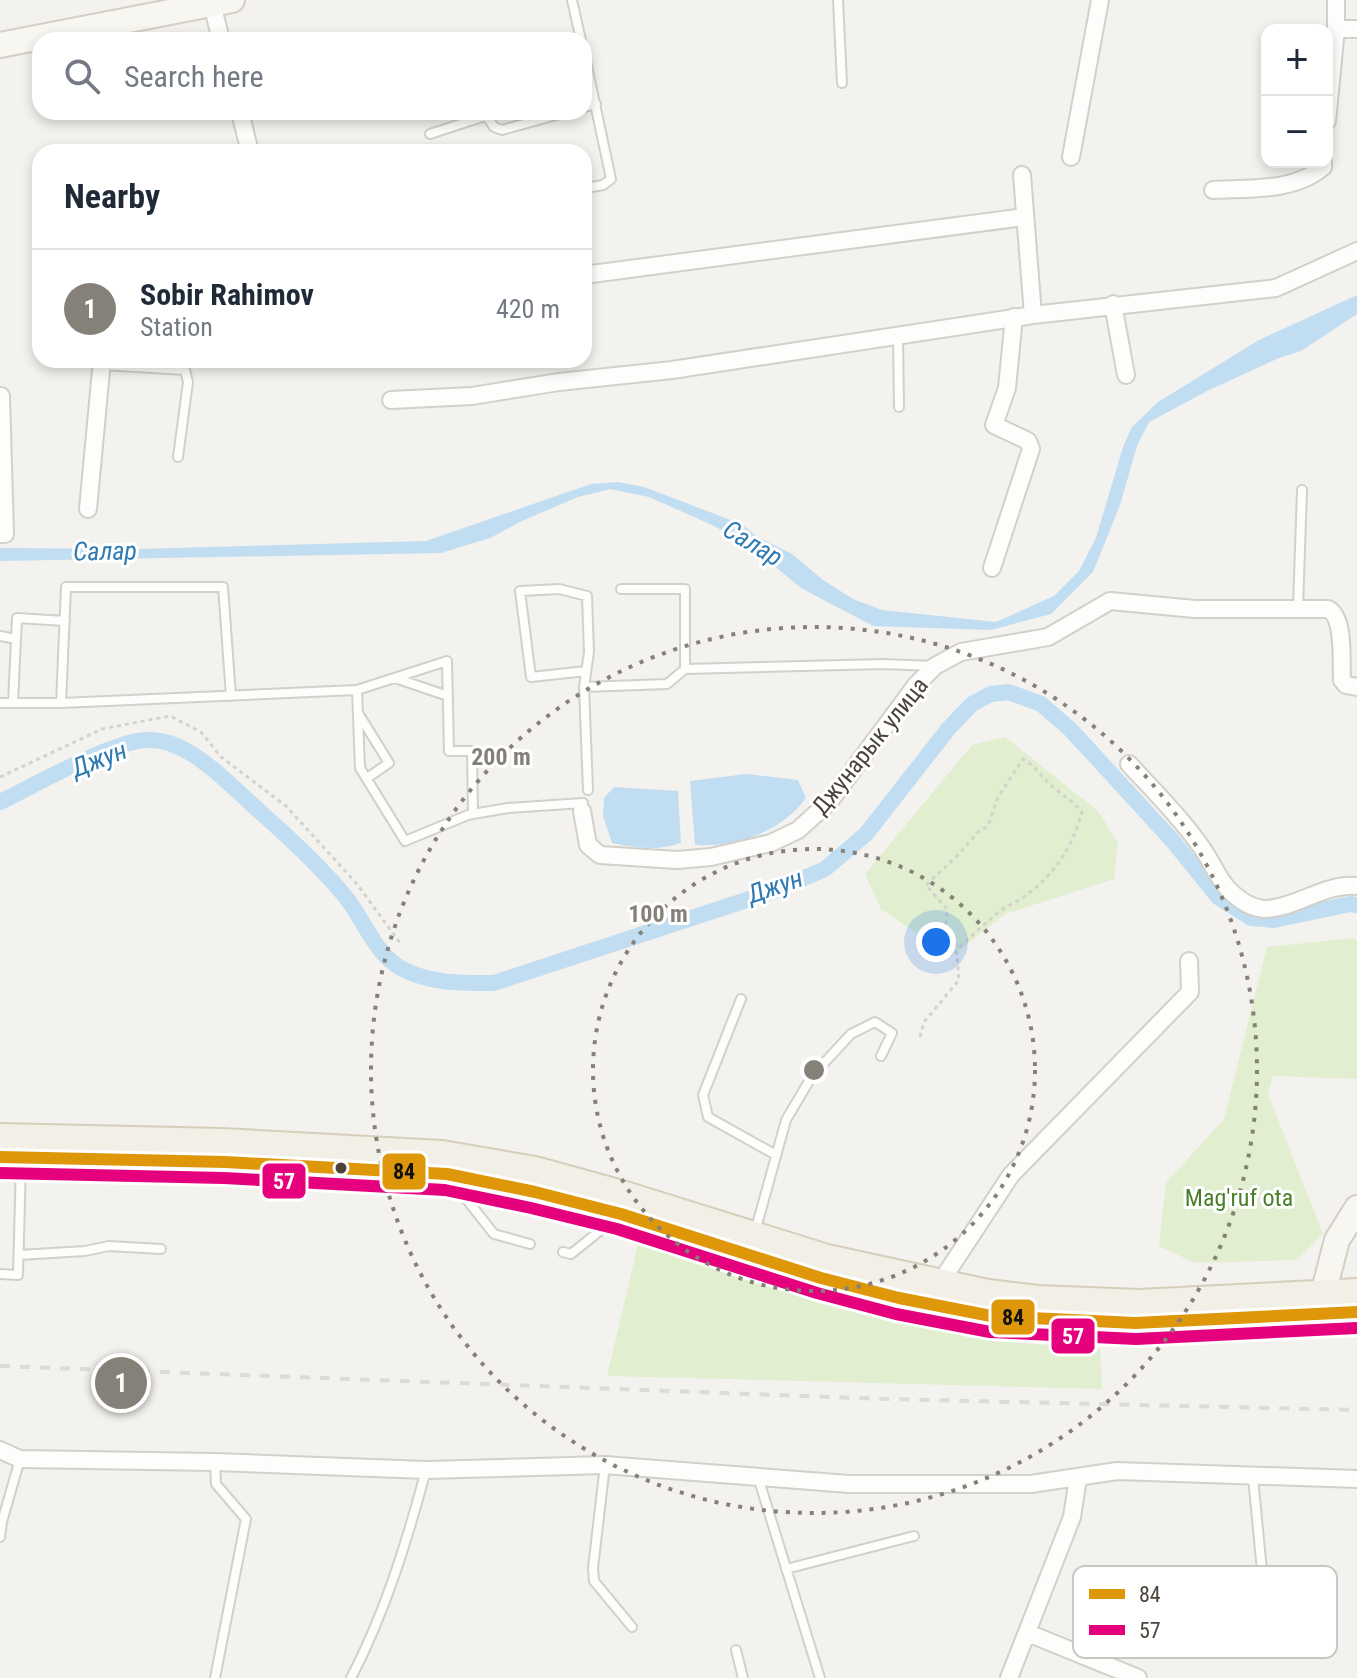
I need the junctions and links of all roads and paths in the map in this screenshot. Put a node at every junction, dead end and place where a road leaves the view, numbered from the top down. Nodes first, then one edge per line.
1 (572, 0) edge
2 (838, 0) edge
3 (1100, 0) edge
4 (1336, 0) edge
5 (222, 2) edge
6 (1336, 29) junction
7 (1357, 29) edge
8 (67, 32) edge
9 (221, 32) edge
10 (579, 32) edge
11 (32, 39) edge
12 (0, 45) edge
13 (842, 83) dead end
14 (592, 87) edge
15 (1329, 96) edge
16 (596, 104) junction
17 (592, 105) edge
18 (242, 120) edge
19 (473, 120) edge
20 (490, 120) edge
21 (538, 120) edge
22 (430, 134) dead end
23 (248, 144) edge
24 (1071, 157) dead end
25 (1322, 168) edge
26 (1022, 175) dead end
27 (592, 187) edge
28 (1213, 190) dead end
29 (1024, 217) junction
30 (1357, 251) edge
31 (592, 274) edge
32 (1113, 304) junction
33 (1033, 315) junction
34 (1014, 317) junction
35 (898, 336) junction
36 (101, 368) edge
37 (164, 368) edge
38 (1126, 375) dead end
39 (1, 396) edge
40 (391, 400) dead end
41 (899, 407) dead end
42 (178, 457) dead end
43 (1302, 490) dead end
44 (88, 509) dead end
45 (0, 534) edge
46 (992, 568) dead end
47 (621, 589) dead end
48 (1298, 608) junction
49 (65, 621) junction
50 (0, 636) edge
51 (16, 639) junction
52 (935, 666) junction
53 (685, 669) junction
54 (586, 671) junction
55 (395, 678) junction
56 (584, 687) junction
57 (1357, 687) edge
58 (357, 690) junction
59 (231, 696) junction
60 (448, 696) junction
61 (0, 703) edge
62 (13, 703) junction
63 (61, 703) junction
64 (358, 712) junction
65 (1129, 764) dead end
66 (0, 777) edge
67 (367, 778) junction
68 (588, 790) dead end
69 (582, 811) joint
70 (473, 814) junction
71 (1357, 886) edge
72 (400, 943) dead end
73 (957, 949) junction
74 (1189, 961) dead end
75 (741, 999) dead end
76 (920, 1037) dead end
77 (881, 1056) dead end
78 (0, 1137) edge
79 (776, 1155) junction
80 (11, 1157) edge
81 (447, 1174) junction
82 (1357, 1208) edge
83 (621, 1214) junction
84 (753, 1236) junction
85 (530, 1244) dead end
86 (161, 1249) dead end
87 (563, 1252) dead end
88 (19, 1255) junction
89 (0, 1274) edge
90 (940, 1283) junction
91 (1357, 1292) edge
92 (1323, 1304) junction
93 (1357, 1312) edge
94 (0, 1450) edge
95 (20, 1459) junction
96 (215, 1462) junction
97 (605, 1465) junction
98 (426, 1470) junction
99 (758, 1477) junction
100 (1253, 1477) junction
101 (1078, 1478) junction
102 (1357, 1479) edge
103 (914, 1536) dead end
104 (0, 1537) edge
105 (1262, 1566) edge
106 (786, 1569) junction
107 (632, 1627) dead end
108 (1028, 1633) junction
109 (736, 1650) dead end
110 (1073, 1651) edge
111 (1089, 1658) edge
112 (215, 1678) edge
113 (351, 1678) edge
114 (743, 1678) edge
115 (820, 1678) edge
116 (1009, 1678) edge
117 (1138, 1678) edge

1 - 10 lane
2 - 13 lane
3 - 24 street
4 - 6 street
5 - 8 street
5 - 9 street
6 - 7 street
6 - 15 street
11 - 12 street
14 - 16 lane
16 - 17 lane
16 - 27 lane
18 - 23 street
19 - 22 lane
20 - 21 lane
25 - 28 street
26 - 29 street
29 - 31 street
29 - 33 street
30 - 32 street
32 - 33 street
32 - 38 street
33 - 34 street
34 - 35 street
34 - 46 street
35 - 40 street
35 - 41 lane
36 - 44 street
37 - 42 lane
39 - 45 street
43 - 48 lane
47 - 53 lane
48 - 52 street, Джунарык улица
48 - 57 street, Джунарык улица
49 - 51 lane
49 - 59 lane
49 - 63 lane
50 - 51 lane
51 - 62 lane
52 - 53 lane
52 - 69 street, Джунарык улица
53 - 56 lane
54 - 54 lane
54 - 56 lane
55 - 58 lane
55 - 60 lane
55 - 60 lane
56 - 68 lane
58 - 59 lane
58 - 64 lane
59 - 63 lane
60 - 70 lane
61 - 62 lane
62 - 63 lane
64 - 67 lane
64 - 67 lane
65 - 71 street
66 - 72 path
67 - 70 lane
69 - 70 lane
73 - 73 path
73 - 76 path
74 - 90 street
75 - 79 lane
77 - 79 lane
78 - 84 main road
79 - 84 lane
80 - 81 main road
80 - 88 lane
81 - 83 main road
81 - 85 lane
82 - 92 street
83 - 87 lane
83 - 92 main road
84 - 90 main road
86 - 88 lane
88 - 89 lane
90 - 92 main road
91 - 92 main road
92 - 93 main road
94 - 95 street
95 - 96 street
95 - 104 lane
96 - 98 street
96 - 112 lane
97 - 98 street
97 - 99 street
97 - 107 lane
98 - 113 lane
99 - 101 street
99 - 106 lane
100 - 101 street
100 - 102 street
100 - 105 lane
101 - 108 street
103 - 106 lane
106 - 115 lane
108 - 110 street
108 - 116 street
109 - 114 lane
111 - 117 street

